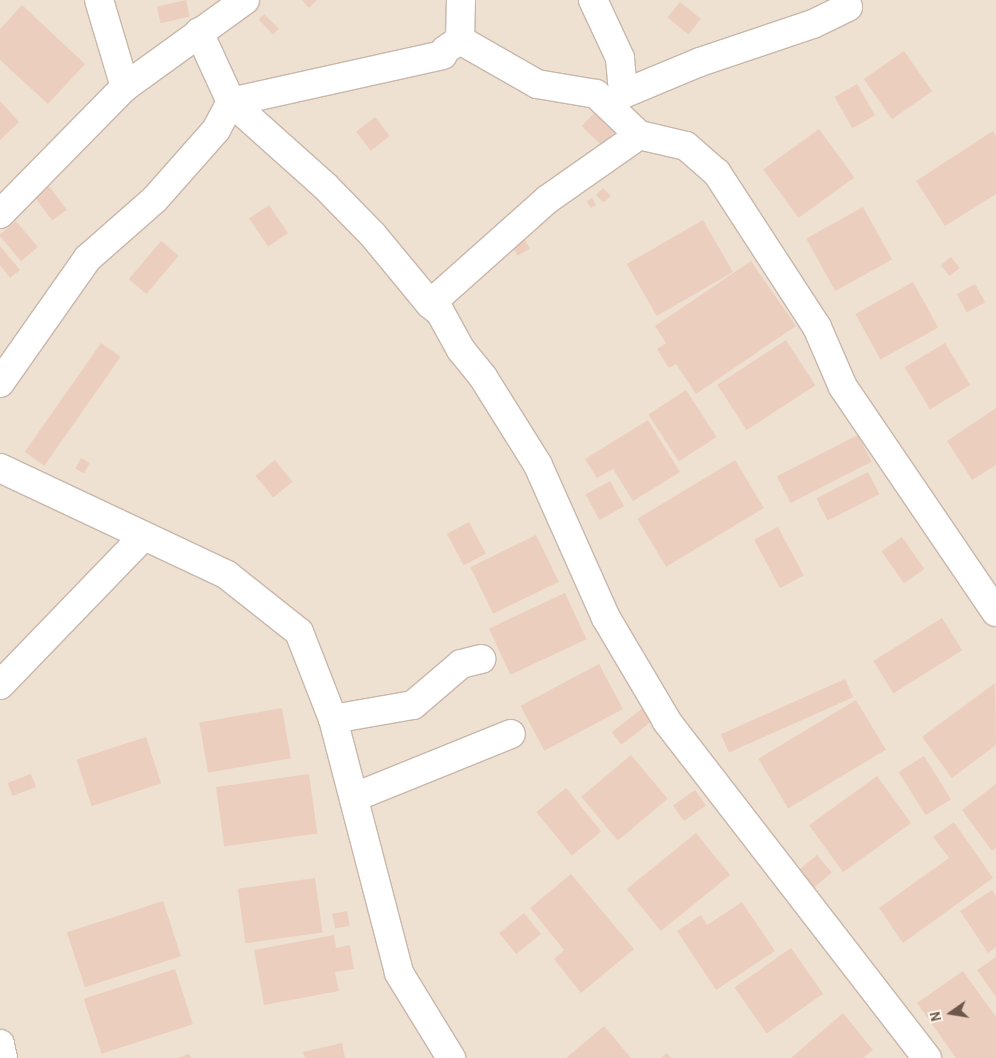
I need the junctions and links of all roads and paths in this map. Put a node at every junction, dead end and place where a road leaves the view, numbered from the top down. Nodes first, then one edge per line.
1 (99, 0) edge
2 (245, 0) edge
3 (461, 0) edge
4 (593, 0) edge
5 (848, 7) dead end
6 (199, 32) junction
7 (446, 51) junction
8 (125, 86) junction
9 (231, 102) junction
10 (639, 135) junction
11 (0, 214) edge
12 (430, 304) junction
13 (0, 383) edge
14 (0, 468) edge
15 (144, 536) junction
16 (996, 612) edge
17 (481, 658) dead end
18 (0, 684) edge
19 (332, 720) junction
20 (511, 734) dead end
21 (355, 797) junction
22 (0, 1044) edge
23 (3, 1058) edge
24 (451, 1058) edge
25 (927, 1058) edge

1 - 8 street
2 - 6 street
3 - 7 street
4 - 5 street
6 - 8 street
6 - 9 street
7 - 9 street
7 - 10 street
8 - 11 street
9 - 12 street
9 - 13 street
10 - 12 street
10 - 16 street
12 - 25 street
14 - 15 street
15 - 18 street
15 - 19 street
17 - 19 street
19 - 21 street
20 - 21 street
21 - 24 street
22 - 23 street

